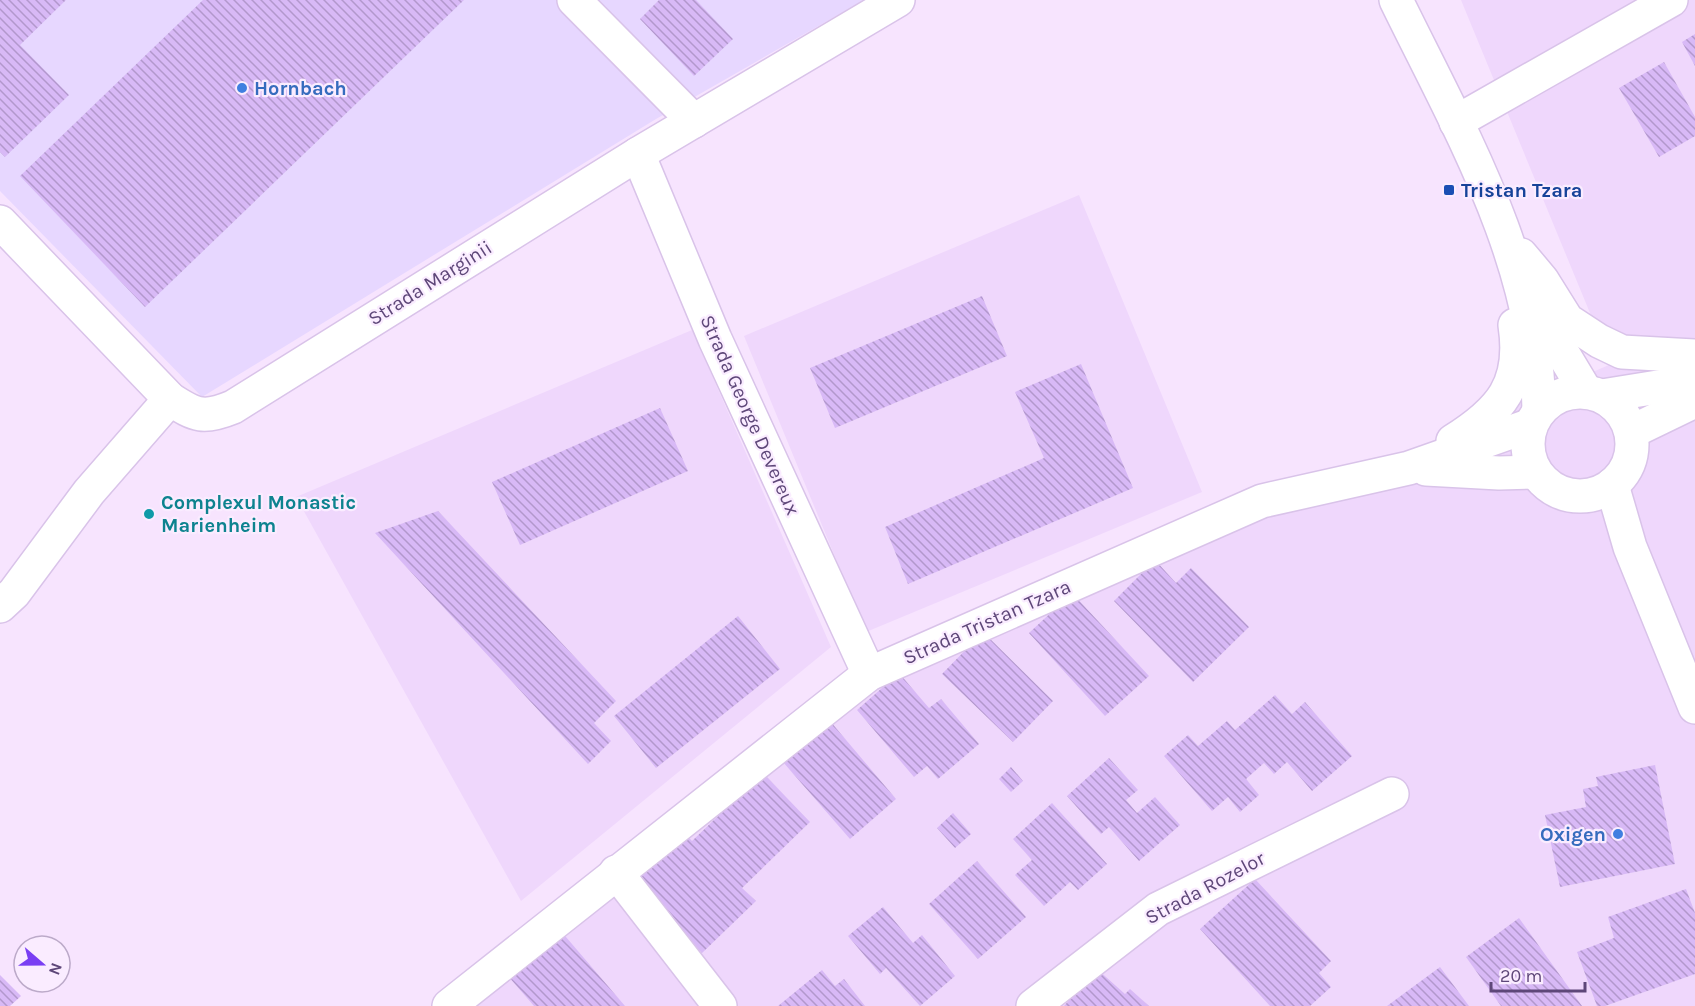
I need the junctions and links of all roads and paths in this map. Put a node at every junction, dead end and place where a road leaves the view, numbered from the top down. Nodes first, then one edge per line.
1 (574, 0) edge
2 (898, 0) edge
3 (1396, 0) edge
4 (1671, 0) edge
5 (694, 121) junction
6 (1456, 122) junction
7 (638, 154) junction
8 (0, 222) edge
9 (1508, 239) junction
10 (1524, 290) junction
11 (1695, 356) edge
12 (1695, 381) edge
13 (1594, 394) junction
14 (170, 399) junction
15 (1695, 401) edge
16 (1535, 417) junction
17 (1631, 432) junction
18 (1409, 468) junction
19 (1535, 472) junction
20 (1612, 485) junction
21 (1577, 497) junction
22 (1630, 547) junction
23 (0, 606) edge
24 (868, 674) junction
25 (1695, 707) edge
26 (1392, 794) dead end
27 (616, 872) junction
28 (449, 1006) edge
29 (720, 1006) edge
30 (1033, 1006) edge

1 - 5 street
2 - 5 street, Strada Marginii
3 - 6 street
4 - 6 street
5 - 7 street, Strada Marginii
6 - 9 street
7 - 14 street, Strada Marginii
7 - 24 street, Strada George Devereux
8 - 14 street, Strada Marginii
9 - 10 street
9 - 11 street
9 - 18 street, Strada Tristan Tzara
10 - 13 street
10 - 16 street
12 - 13 street
13 - 16 street
13 - 17 street
14 - 23 street
15 - 17 street
16 - 18 street, Strada Tristan Tzara
16 - 19 street
17 - 20 street
18 - 19 street, Strada Tristan Tzara
18 - 24 street, Strada Tristan Tzara
19 - 21 street
20 - 21 street
20 - 22 street
21 - 22 street
22 - 25 street
24 - 27 street, Strada Tristan Tzara
26 - 30 street, Strada Rozelor
27 - 28 street, Strada Tristan Tzara
27 - 29 street

